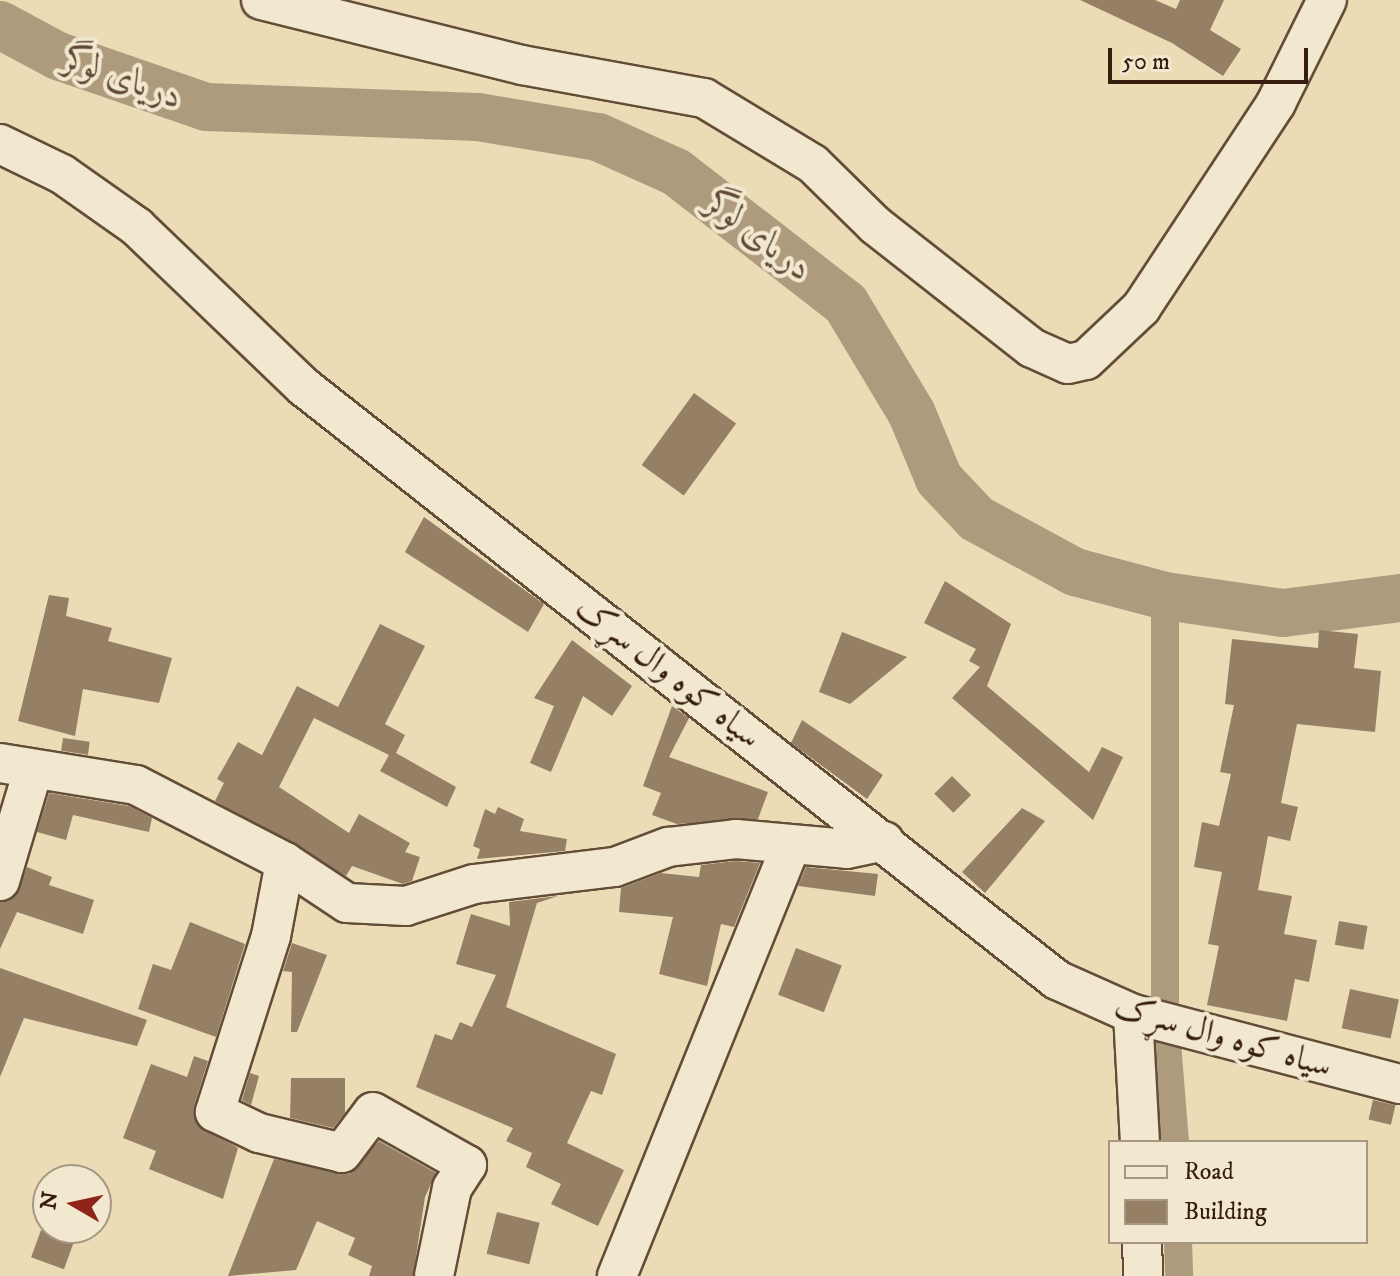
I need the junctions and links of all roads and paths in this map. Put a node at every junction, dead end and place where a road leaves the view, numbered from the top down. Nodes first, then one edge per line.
1 (261, 0) edge
2 (1327, 0) edge
3 (0, 144) edge
4 (17, 766) edge
5 (884, 841) junction
6 (791, 845) junction
7 (285, 862) junction
8 (0, 881) edge
9 (1140, 1015) junction
10 (1400, 1084) edge
11 (1140, 1140) edge
12 (1142, 1244) edge
13 (434, 1276) edge
14 (617, 1276) edge
15 (1143, 1276) edge

1 - 2 street
3 - 5 street, سیاه کوه وال سړک
4 - 7 street
4 - 8 street
5 - 6 street
5 - 9 street, سیاه کوه وال سړک
6 - 7 street
6 - 14 street
7 - 13 street
9 - 10 street, سیاه کوه وال سړک
9 - 11 street
12 - 15 street

